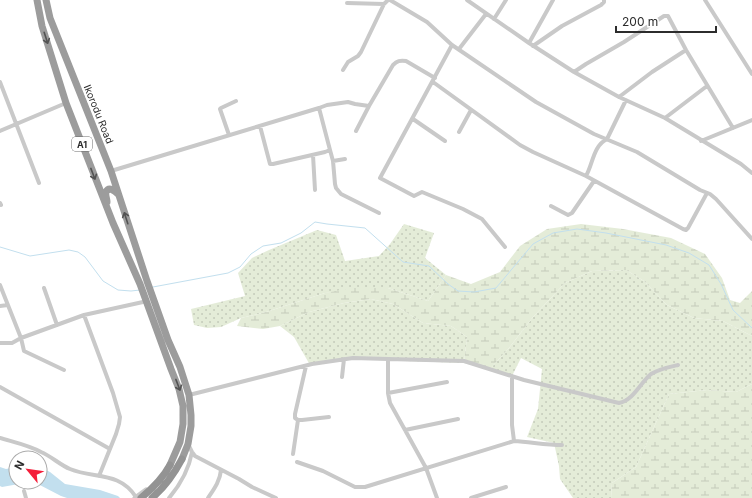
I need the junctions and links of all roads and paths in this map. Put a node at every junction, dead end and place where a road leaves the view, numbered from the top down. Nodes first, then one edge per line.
1 (36, 0) edge
2 (46, 0) edge
3 (389, 0) edge
4 (467, 0) edge
5 (506, 0) edge
6 (553, 0) edge
7 (705, 0) edge
8 (605, 1) edge
9 (347, 3) dead end
10 (384, 4) junction
11 (486, 14) junction
12 (494, 19) junction
13 (531, 44) junction
14 (452, 45) junction
15 (459, 49) junction
16 (686, 50) junction
17 (343, 70) dead end
18 (574, 72) junction
19 (752, 74) edge
20 (435, 78) junction
21 (0, 82) edge
22 (433, 82) junction
23 (707, 86) junction
24 (619, 97) junction
25 (626, 100) junction
26 (236, 101) dead end
27 (66, 103) junction
28 (369, 106) junction
29 (319, 108) junction
30 (471, 110) junction
31 (665, 118) junction
32 (413, 119) junction
33 (752, 120) edge
34 (16, 124) junction
35 (260, 126) junction
36 (733, 128) junction
37 (0, 131) edge
38 (356, 131) dead end
39 (459, 132) dead end
40 (229, 135) junction
41 (607, 139) junction
42 (445, 141) dead end
43 (701, 141) junction
44 (330, 150) junction
45 (313, 155) junction
46 (345, 159) dead end
47 (333, 161) junction
48 (111, 171) junction
49 (752, 173) edge
50 (586, 176) junction
51 (594, 181) junction
52 (39, 183) dead end
53 (315, 190) dead end
54 (707, 193) junction
55 (119, 196) junction
56 (551, 206) dead end
57 (379, 213) dead end
58 (113, 223) junction
59 (752, 239) edge
60 (505, 247) dead end
61 (143, 283) junction
62 (0, 285) edge
63 (44, 288) dead end
64 (147, 297) junction
65 (8, 305) junction
66 (0, 306) edge
67 (84, 314) junction
68 (57, 325) junction
69 (21, 338) junction
70 (0, 343) edge
71 (388, 359) junction
72 (344, 360) junction
73 (678, 365) dead end
74 (306, 366) junction
75 (64, 370) dead end
76 (512, 376) junction
77 (342, 377) dead end
78 (447, 382) dead end
79 (0, 387) edge
80 (388, 393) junction
81 (189, 395) junction
82 (329, 417) dead end
83 (458, 419) dead end
84 (298, 420) junction
85 (406, 430) junction
86 (0, 438) edge
87 (514, 442) junction
88 (188, 444) junction
89 (562, 445) dead end
90 (110, 449) junction
91 (192, 452) junction
92 (294, 454) dead end
93 (182, 459) junction
94 (297, 462) dead end
95 (426, 468) junction
96 (221, 470) junction
97 (99, 476) junction
98 (506, 487) dead end
99 (24, 491) dead end
100 (26, 498) edge
101 (137, 498) edge
102 (152, 498) edge
103 (157, 498) edge
104 (169, 498) edge
105 (208, 498) edge
106 (276, 498) edge
107 (437, 498) edge
108 (471, 498) edge

1 -> 27 highway, Ikorodu Road / A1
2 - 48 highway, Ikorodu Road / A1
3 - 10 street
3 - 14 street
4 - 11 street
5 - 12 street
6 - 13 street
7 - 19 street
8 - 13 street
9 - 10 street
10 - 17 street
11 - 12 street
11 - 15 street
12 - 13 street
13 - 18 street
14 - 15 street
14 - 20 street
15 - 41 street
16 - 18 street
16 - 23 street
16 - 24 street
18 - 24 street
20 - 22 street
20 - 28 street
21 - 34 street
22 - 30 street
22 - 32 street
23 - 31 street
23 - 36 street
24 - 25 street
25 - 31 street
25 - 41 street
26 - 40 street
27 - 34 street
27 -> 58 highway, Ikorodu Road / A1
28 - 29 street
28 - 38 street
29 - 35 street
29 - 44 street
30 - 39 street
30 - 50 street
31 - 43 street
32 - 42 street
32 - 60 street
33 - 36 street
34 - 37 street
34 - 52 street
35 - 40 street
35 - 45 street
36 - 43 street
40 - 48 street
41 - 50 street
41 - 54 street
43 - 49 street
44 - 45 street
44 - 47 street
45 - 53 street
46 - 47 street
47 - 57 street
48 - 55 highway, Ikorodu Road / A1
50 - 51 street
51 - 54 street
51 - 56 street
54 - 59 street
55 - 58 highway
61 -> 55 highway, Ikorodu Road / A1
58 - 61 highway, Ikorodu Road / A1
61 - 64 highway, Ikorodu Road / A1
61 - 64 highway, Ikorodu Road / A1
62 - 65 street
63 - 68 street
64 - 67 street
64 - 81 highway, Ikorodu Road / A1
64 -> 101 highway, Ikorodu Road / A1
65 - 66 street
65 - 69 street
67 - 68 street
67 - 90 street
68 - 69 street
69 - 70 street
69 - 75 street
71 - 72 street
71 - 76 street
71 - 80 street
72 - 74 street
72 - 77 street
73 - 76 street
74 - 81 street
74 - 84 street
76 - 87 street
78 - 80 street
79 - 90 street
80 - 85 street
81 - 88 highway, Ikorodu Road / A1
82 - 84 street
83 - 85 street
84 - 92 street
85 - 95 street
86 - 97 street
87 - 89 street
87 - 95 street
88 - 91 street
88 - 93 highway, Ikorodu Road / A1
90 - 97 street
91 - 96 street
91 - 104 street
93 - 102 highway, Ikorodu Road / A1
93 - 103 street, Ikorodu Road
94 - 95 street
95 - 107 street
96 - 105 street
96 - 106 street
97 - 101 street
98 - 108 street
99 - 100 street

